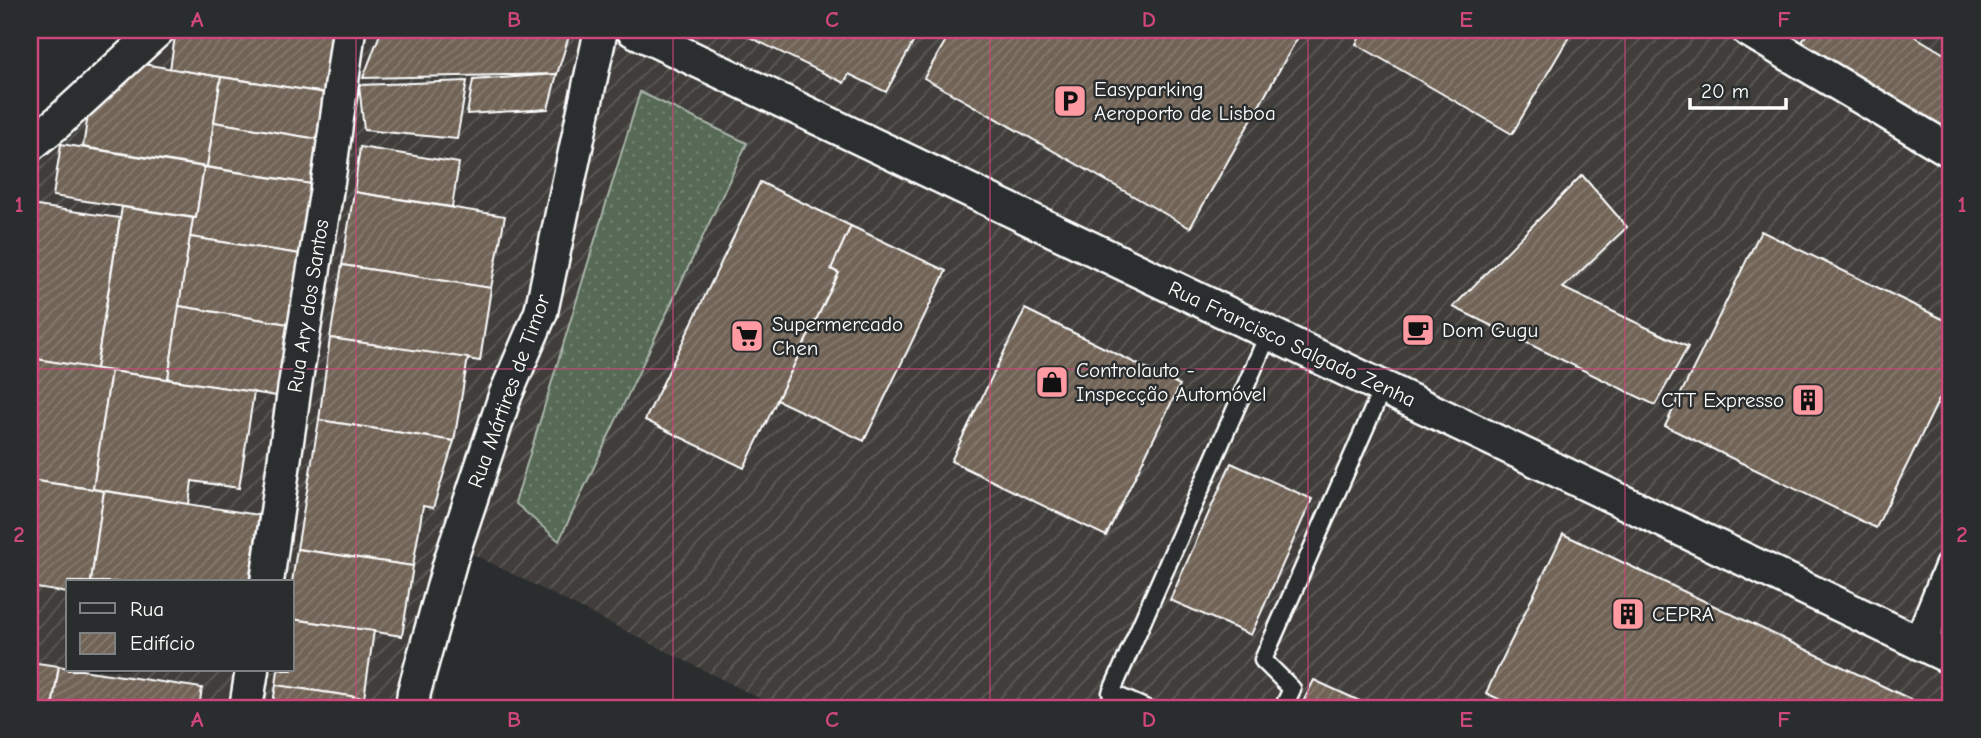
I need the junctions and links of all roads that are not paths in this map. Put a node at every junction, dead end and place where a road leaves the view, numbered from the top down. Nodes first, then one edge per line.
1 (158, 30) edge
2 (349, 30) edge
3 (601, 30) edge
4 (633, 30) edge
5 (1748, 30) edge
6 (30, 145) edge
7 (1951, 151) edge
8 (1269, 333) junction
9 (1384, 387) junction
10 (1951, 567) edge
11 (267, 580) edge
12 (1920, 643) junction
13 (1951, 658) edge
14 (252, 672) edge
15 (246, 708) edge
16 (412, 708) edge
17 (1145, 708) edge
18 (1283, 708) edge

1 - 6 street
2 - 11 street, Rua Ary dos Santos
3 - 16 street, Rua Mártires de Timor
4 - 8 street, Rua Francisco Salgado Zenha
5 - 7 street
8 - 9 street, Rua Francisco Salgado Zenha
8 - 17 lane
9 - 12 street, Rua Francisco Salgado Zenha
9 - 18 lane
10 - 12 street
12 - 13 street, Rua Francisco Salgado Zenha
14 - 15 street

